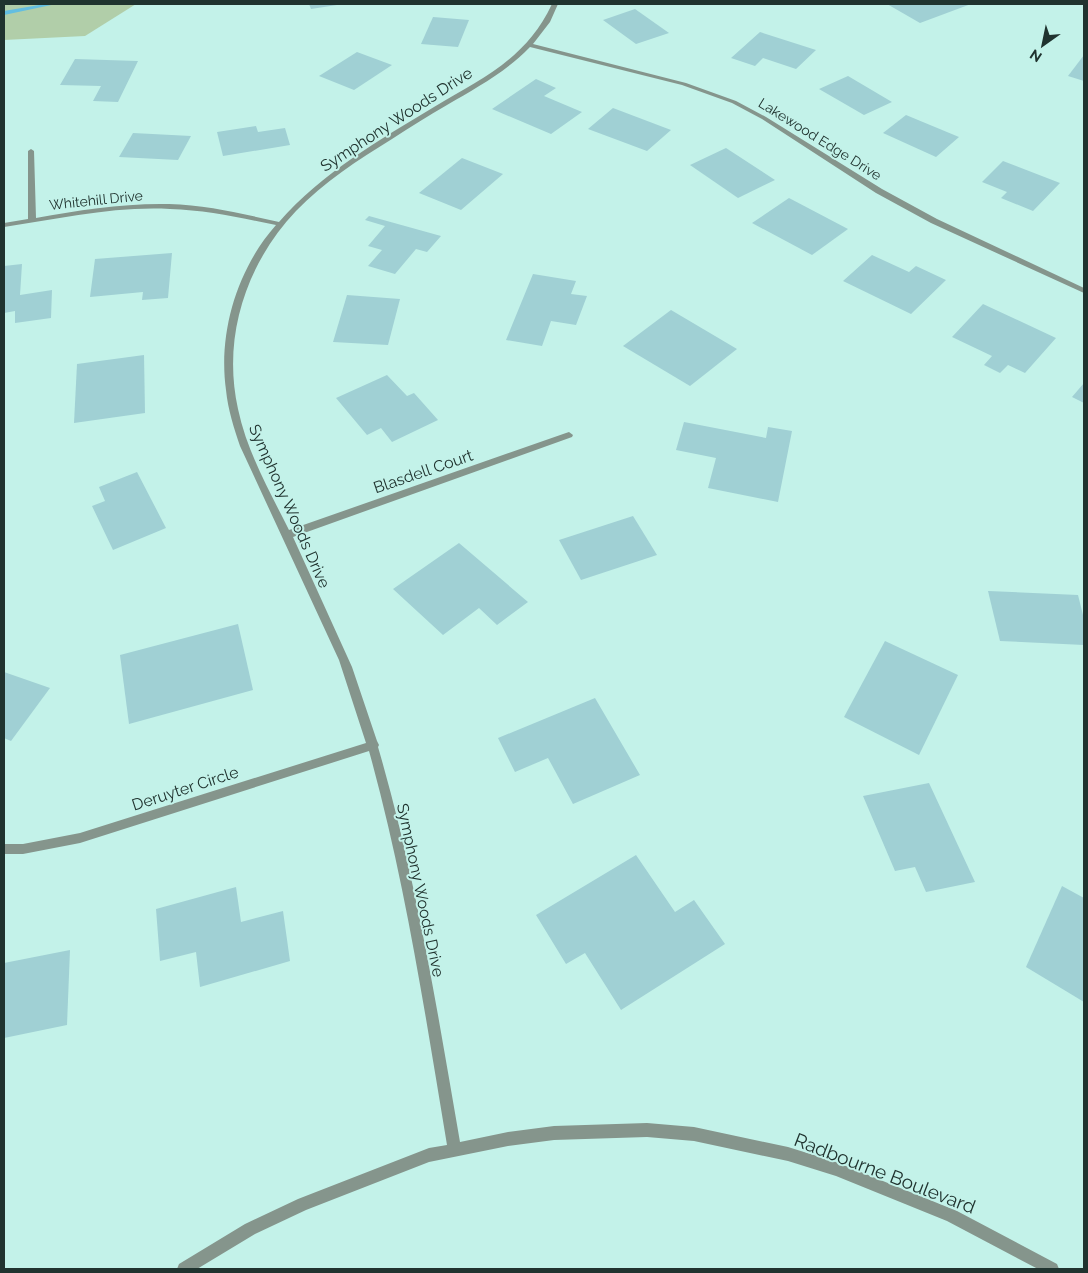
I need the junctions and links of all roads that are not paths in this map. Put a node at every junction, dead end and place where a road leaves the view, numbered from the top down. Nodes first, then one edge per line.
1 (555, 4) edge
2 (529, 45) junction
3 (30, 151) dead end
4 (32, 220) junction
5 (4, 224) edge
6 (280, 224) junction
7 (1084, 291) edge
8 (570, 435) dead end
9 (287, 535) junction
10 (374, 744) junction
11 (4, 849) edge
12 (455, 1150) junction
13 (184, 1269) edge
14 (1052, 1269) edge

1 - 2 street, Symphony Woods Drive
2 - 6 street, Symphony Woods Drive
2 - 7 street, Lakewood Edge Drive
3 - 4 street
4 - 5 street, Whitehill Drive
4 - 6 street, Whitehill Drive
6 - 9 street, Symphony Woods Drive
8 - 9 street, Blasdell Court
9 - 10 street, Symphony Woods Drive
10 - 11 street, Deruyter Circle
10 - 12 street, Symphony Woods Drive
12 - 13 street, Radbourne Boulevard
12 - 14 street, Radbourne Boulevard

